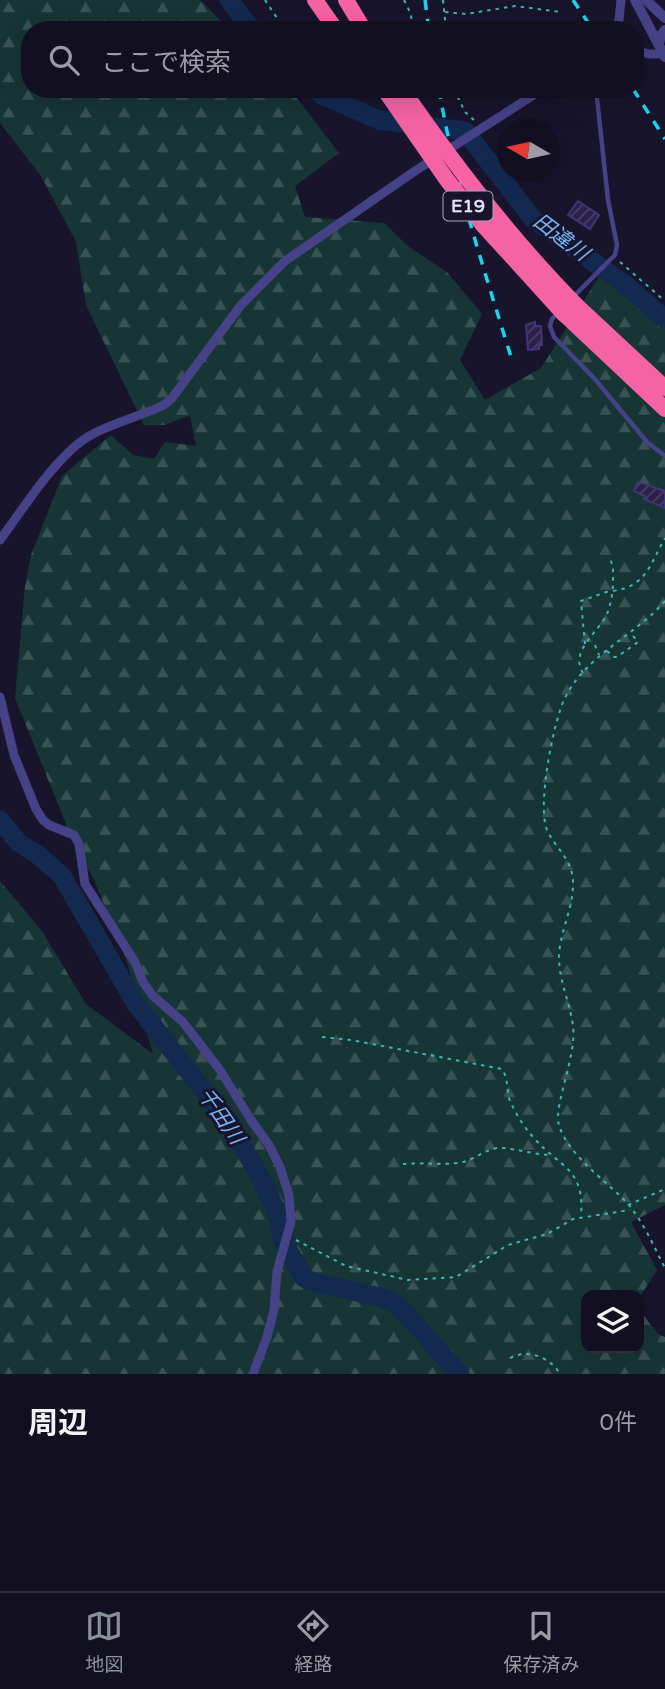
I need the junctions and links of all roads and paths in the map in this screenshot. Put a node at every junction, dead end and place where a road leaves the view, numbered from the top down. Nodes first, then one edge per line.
1 (265, 0) edge
2 (315, 0) edge
3 (327, 0) edge
4 (346, 0) edge
5 (356, 0) edge
6 (404, 0) edge
7 (443, 0) edge
8 (621, 0) edge
9 (635, 0) edge
10 (646, 0) edge
11 (445, 12) junction
12 (561, 12) dead end
13 (665, 18) edge
14 (279, 21) edge
15 (330, 21) edge
16 (340, 21) edge
17 (359, 21) edge
18 (369, 21) edge
19 (411, 21) edge
20 (446, 21) edge
21 (619, 21) edge
22 (665, 30) edge
23 (662, 51) edge
24 (644, 53) edge
25 (390, 98) edge
26 (408, 98) edge
27 (419, 98) edge
28 (458, 98) edge
29 (529, 98) edge
30 (597, 98) edge
31 (481, 130) junction
32 (465, 177) junction
33 (613, 258) junction
34 (665, 301) edge
35 (570, 309) junction
36 (665, 388) edge
37 (665, 409) edge
38 (665, 456) edge
39 (665, 538) edge
40 (0, 540) edge
41 (610, 559) dead end
42 (612, 590) junction
43 (665, 601) edge
44 (629, 631) junction
45 (585, 645) junction
46 (595, 645) dead end
47 (606, 649) junction
48 (600, 655) junction
49 (584, 673) junction
50 (0, 697) edge
51 (322, 1037) dead end
52 (552, 1155) junction
53 (403, 1164) dead end
54 (665, 1189) edge
55 (628, 1205) junction
56 (631, 1210) junction
57 (581, 1217) junction
58 (288, 1236) junction
59 (665, 1268) edge
60 (510, 1358) dead end
61 (253, 1374) edge
62 (560, 1374) edge

1 - 14 path
2 - 15 highway
3 - 16 highway
4 - 17 highway
5 - 18 highway
6 - 19 path
7 - 11 path
8 - 21 street
9 - 23 street
10 - 13 street
11 - 12 path
11 - 20 path
22 - 23 street
23 - 24 street
25 - 35 highway, E19, bridge
26 - 32 highway, E19, bridge
27 - 32 highway
28 - 31 path
29 - 31 street
30 - 33 lane
31 - 40 street
32 - 35 highway, E19, bridge
33 - 34 path
33 - 38 lane
35 - 36 highway, E19
35 - 37 highway, E19
39 - 42 path
41 - 42 path
42 - 45 path
42 - 45 path
43 - 44 path
44 - 47 path
44 - 47 path
45 - 49 path
46 - 48 path
47 - 48 path
48 - 49 path
49 - 55 path
50 - 58 street
51 - 52 path
52 - 53 path
52 - 57 path
54 - 55 path
55 - 56 path
56 - 57 path
56 - 59 path
57 - 58 path
58 - 61 street
60 - 62 path

